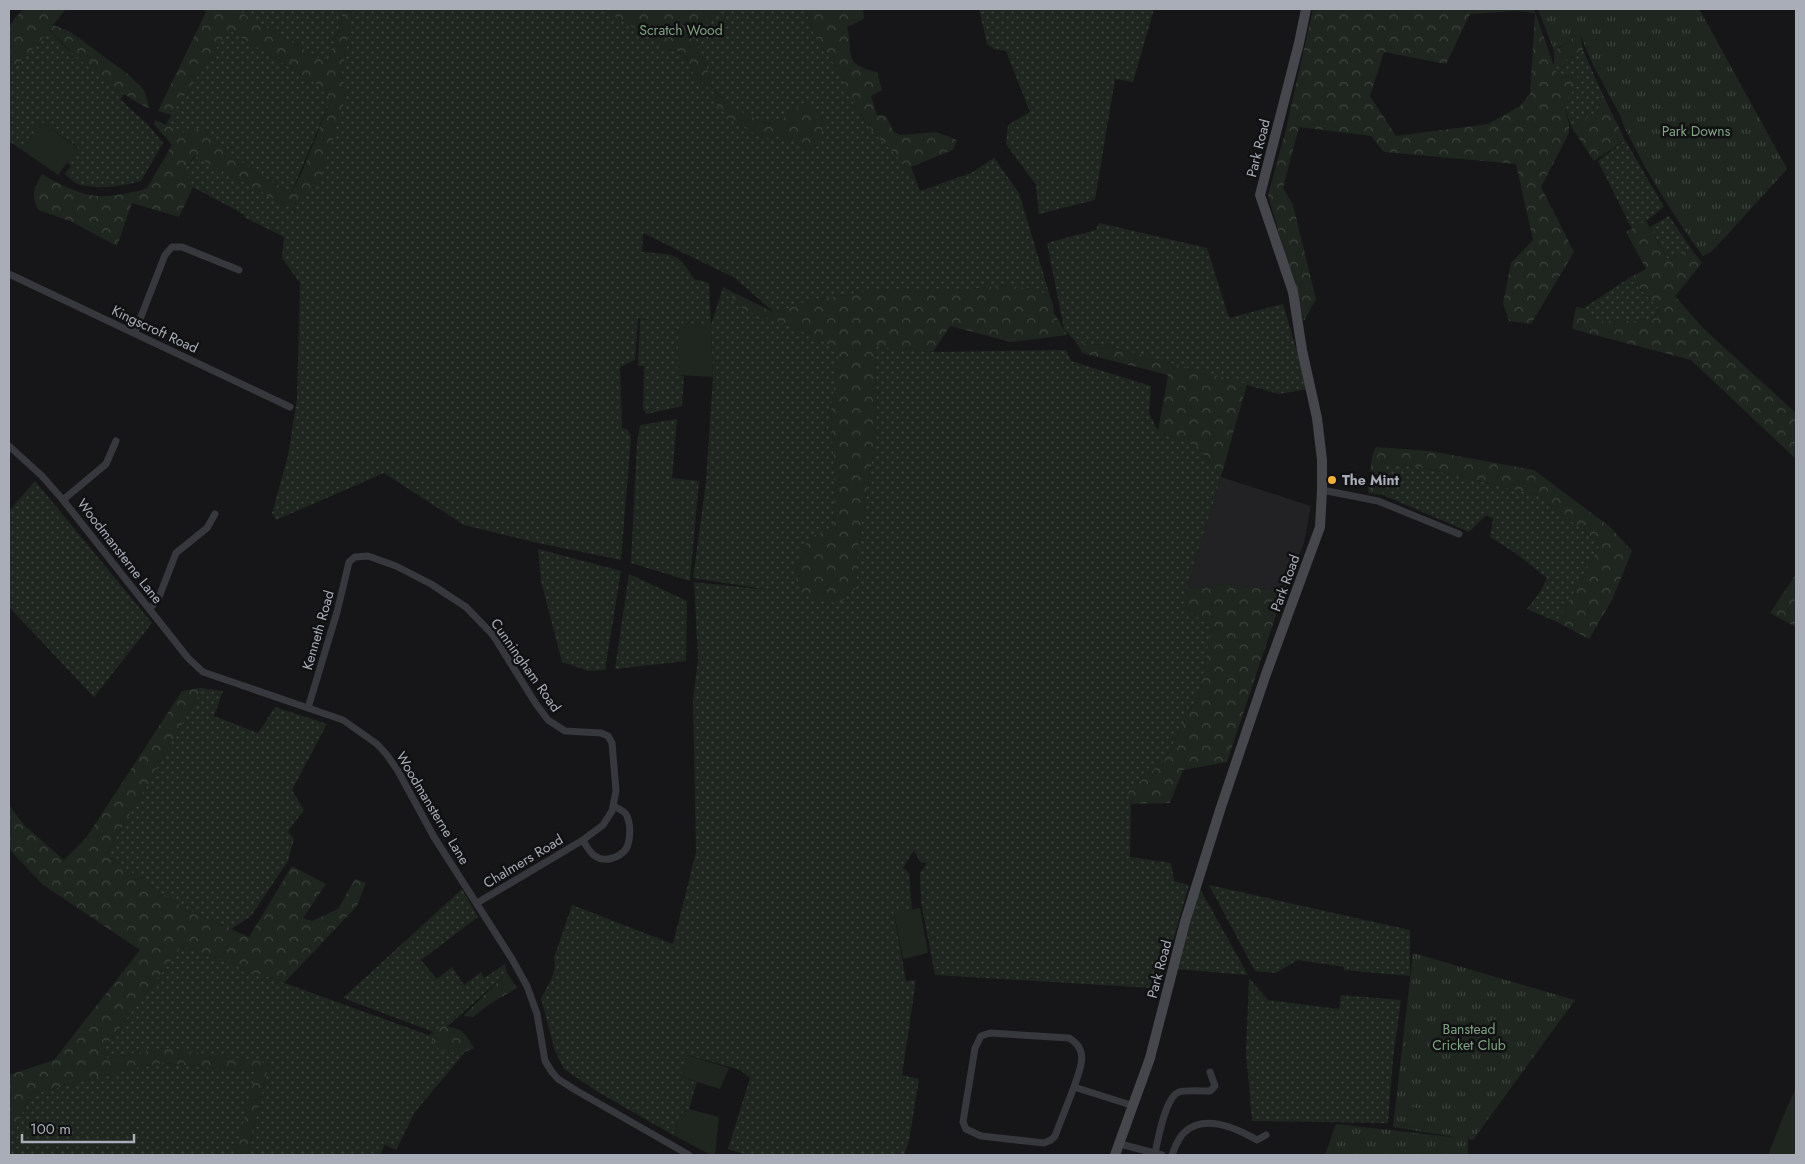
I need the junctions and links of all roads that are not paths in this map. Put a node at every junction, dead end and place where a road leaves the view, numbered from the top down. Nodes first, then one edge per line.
1 (1306, 9) edge
2 (239, 270) dead end
3 (9, 274) edge
4 (135, 332) junction
5 (290, 407) dead end
6 (116, 442) dead end
7 (9, 446) edge
8 (1322, 490) junction
9 (63, 500) junction
10 (215, 514) dead end
11 (1459, 534) dead end
12 (352, 559) joint
13 (150, 609) junction
14 (308, 708) junction
15 (608, 736) joint
16 (614, 806) junction
17 (583, 840) junction
18 (477, 903) junction
19 (1210, 1072) dead end
20 (1074, 1088) junction
21 (1134, 1106) junction
22 (1266, 1135) dead end
23 (1120, 1144) junction
24 (1158, 1154) edge
25 (689, 1155) edge
26 (1115, 1155) edge
27 (1172, 1155) edge

1 - 8 street, Park Road
2 - 4 street
3 - 4 street, Kingscroft Road
4 - 5 street, Kingscroft Road
6 - 9 street
7 - 9 street, Woodmansterne Lane
8 - 11 street
8 - 21 street, Park Road
9 - 13 street, Woodmansterne Lane
10 - 13 street
12 - 14 street, Kenneth Road
12 - 15 street, Cunningham Road
13 - 14 street, Woodmansterne Lane
14 - 18 street, Woodmansterne Lane
15 - 16 street, Chalmers Road
16 - 17 street, Chalmers Road
16 - 17 street, Chalmers Road
17 - 18 street, Chalmers Road
18 - 25 street, Woodmansterne Lane
19 - 24 street
20 - 20 street
20 - 21 street
21 - 23 street, Park Road
22 - 27 street
23 - 24 street
23 - 26 street, Park Road

